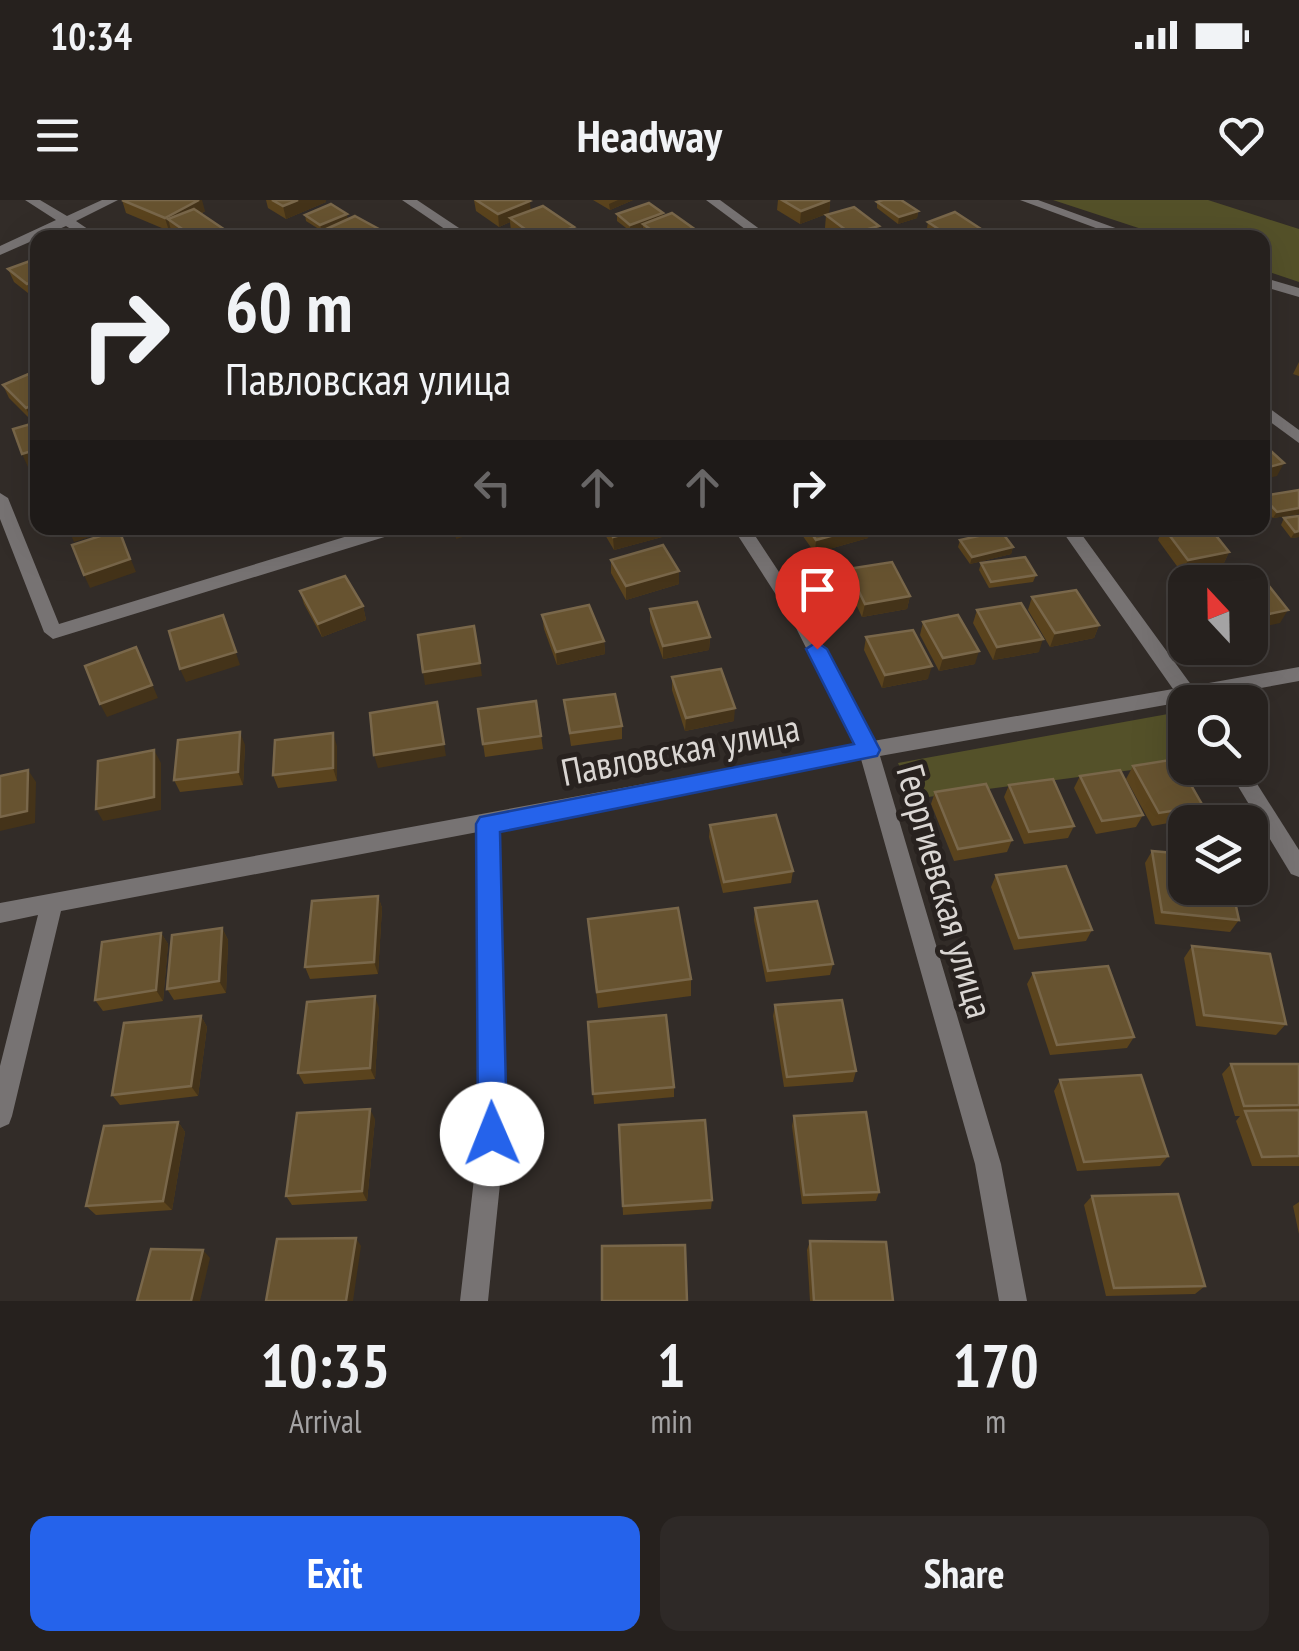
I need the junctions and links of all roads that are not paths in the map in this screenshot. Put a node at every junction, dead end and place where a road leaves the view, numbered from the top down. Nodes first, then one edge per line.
1 (31, 200) edge
2 (112, 200) edge
3 (408, 200) edge
4 (712, 200) edge
5 (1026, 200) edge
6 (68, 220) junction
7 (47, 230) edge
8 (83, 230) edge
9 (455, 230) edge
10 (755, 230) edge
11 (1114, 230) edge
12 (30, 238) edge
13 (0, 252) edge
14 (1270, 283) edge
15 (1299, 293) edge
16 (1270, 414) edge
17 (1299, 438) edge
18 (0, 498) edge
19 (371, 535) edge
20 (747, 535) edge
21 (1073, 535) edge
22 (1299, 674) edge
23 (1181, 685) edge
24 (1251, 685) edge
25 (1168, 703) edge
26 (868, 750) junction
27 (1248, 785) edge
28 (488, 824) junction
29 (1299, 868) edge
30 (51, 906) junction
31 (0, 914) edge
32 (0, 1116) edge
33 (474, 1301) edge
34 (1012, 1301) edge

1 - 6 street
2 - 6 street
3 - 9 street
4 - 10 street
5 - 11 street
6 - 7 street
6 - 8 street
12 - 13 street
14 - 15 street
16 - 17 street
18 - 19 street
20 - 26 street, Георгиевская улица
21 - 23 street
22 - 24 street, Павловская улица
25 - 26 street, Павловская улица
26 - 28 street, Павловская улица
26 - 34 street, Георгиевская улица
27 - 29 street
28 - 30 street, Павловская улица
28 - 33 street
30 - 31 street, Павловская улица
30 - 32 street

